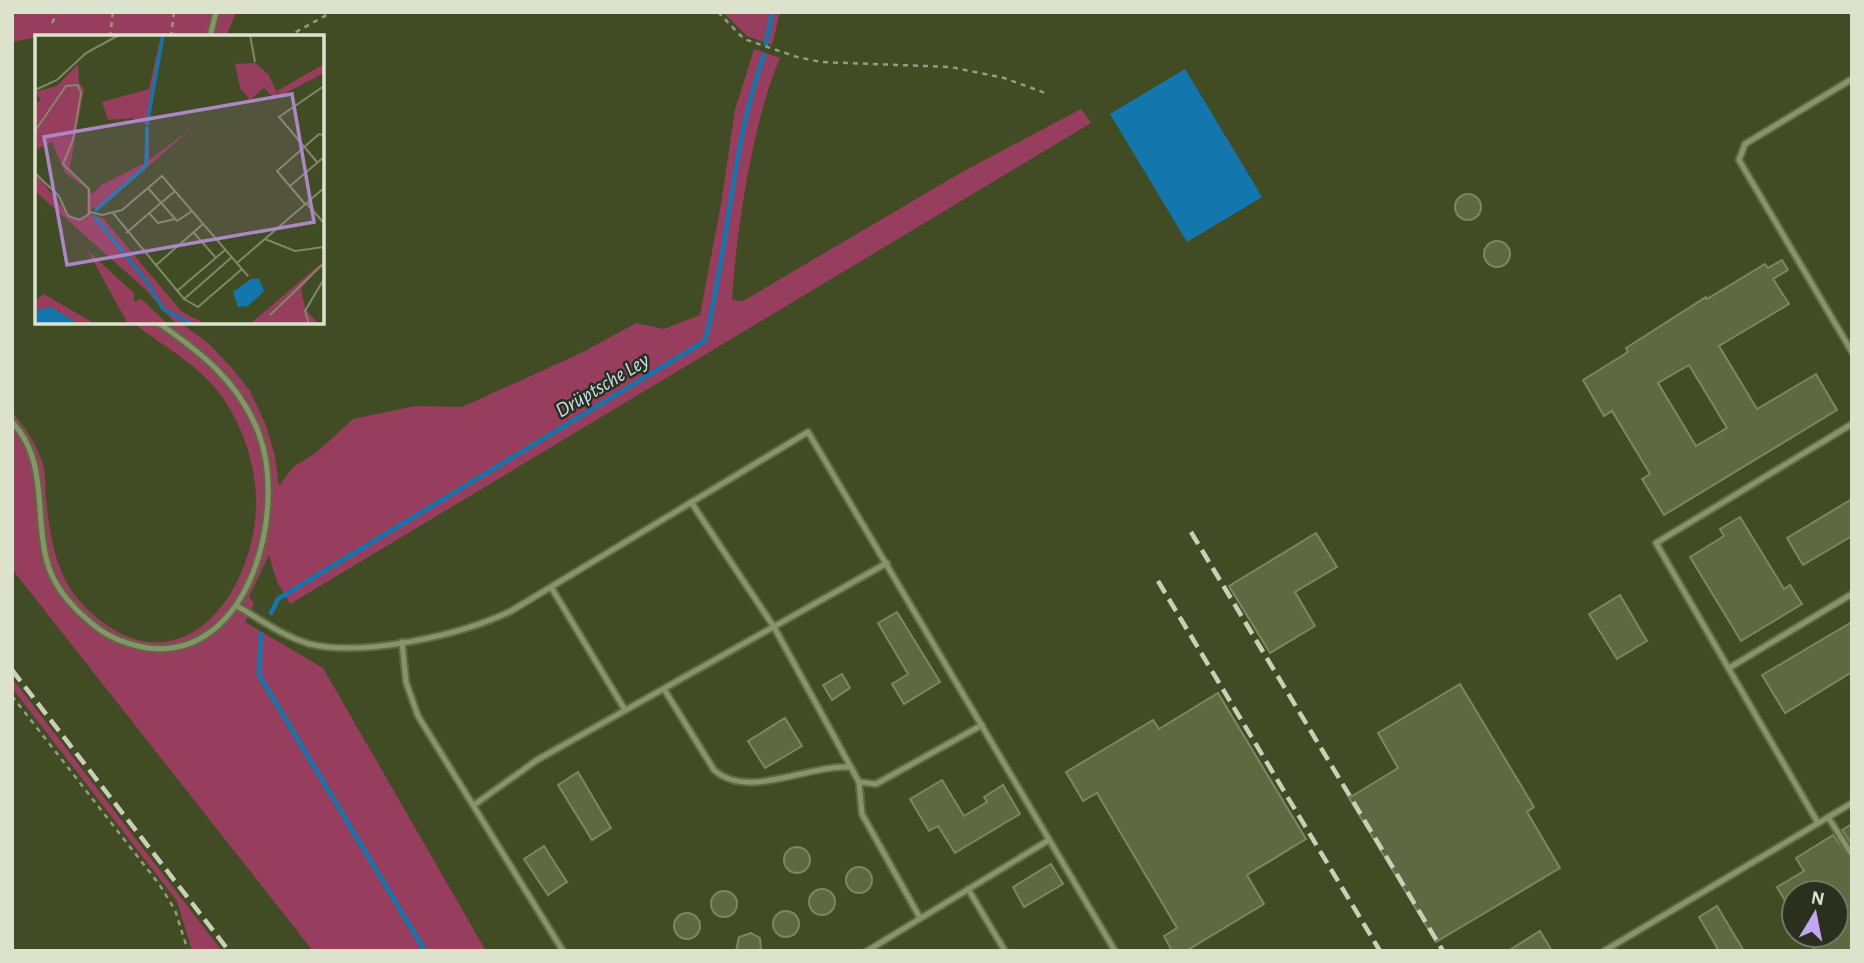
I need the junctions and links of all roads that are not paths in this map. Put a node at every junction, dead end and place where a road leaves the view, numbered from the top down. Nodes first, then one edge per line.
1 (216, 12) edge
2 (210, 35) edge
3 (1852, 79) edge
4 (160, 324) edge
5 (1852, 352) edge
6 (12, 422) edge
7 (1852, 424) edge
8 (691, 502) junction
9 (887, 564) junction
10 (551, 587) junction
11 (1852, 594) edge
12 (237, 606) junction
13 (774, 627) junction
14 (402, 642) junction
15 (1728, 668) junction
16 (664, 689) junction
17 (625, 710) junction
18 (982, 725) junction
19 (849, 767) junction
20 (859, 782) junction
21 (1852, 803) edge
22 (474, 805) junction
23 (1828, 817) junction
24 (1818, 823) junction
25 (1049, 840) junction
26 (1852, 855) edge
27 (968, 889) junction
28 (920, 918) junction
29 (563, 951) edge
30 (867, 951) edge
31 (1005, 951) edge
32 (1115, 951) edge
33 (1604, 951) edge

1 - 2 lane
3 - 5 lane
4 - 12 lane
6 - 12 lane
7 - 15 lane
8 - 9 lane
8 - 10 lane
8 - 13 lane
9 - 13 lane
9 - 18 lane
10 - 14 lane
10 - 17 lane
11 - 15 lane
12 - 14 lane
13 - 16 lane
13 - 19 lane
14 - 22 lane
15 - 24 lane
16 - 17 lane
16 - 19 lane
17 - 22 lane
18 - 20 lane
18 - 25 lane
19 - 20 lane
20 - 28 lane
21 - 23 lane
22 - 29 lane
23 - 24 lane
23 - 26 lane
24 - 33 lane
25 - 27 lane
25 - 32 lane
27 - 28 lane
27 - 31 lane
28 - 30 lane

